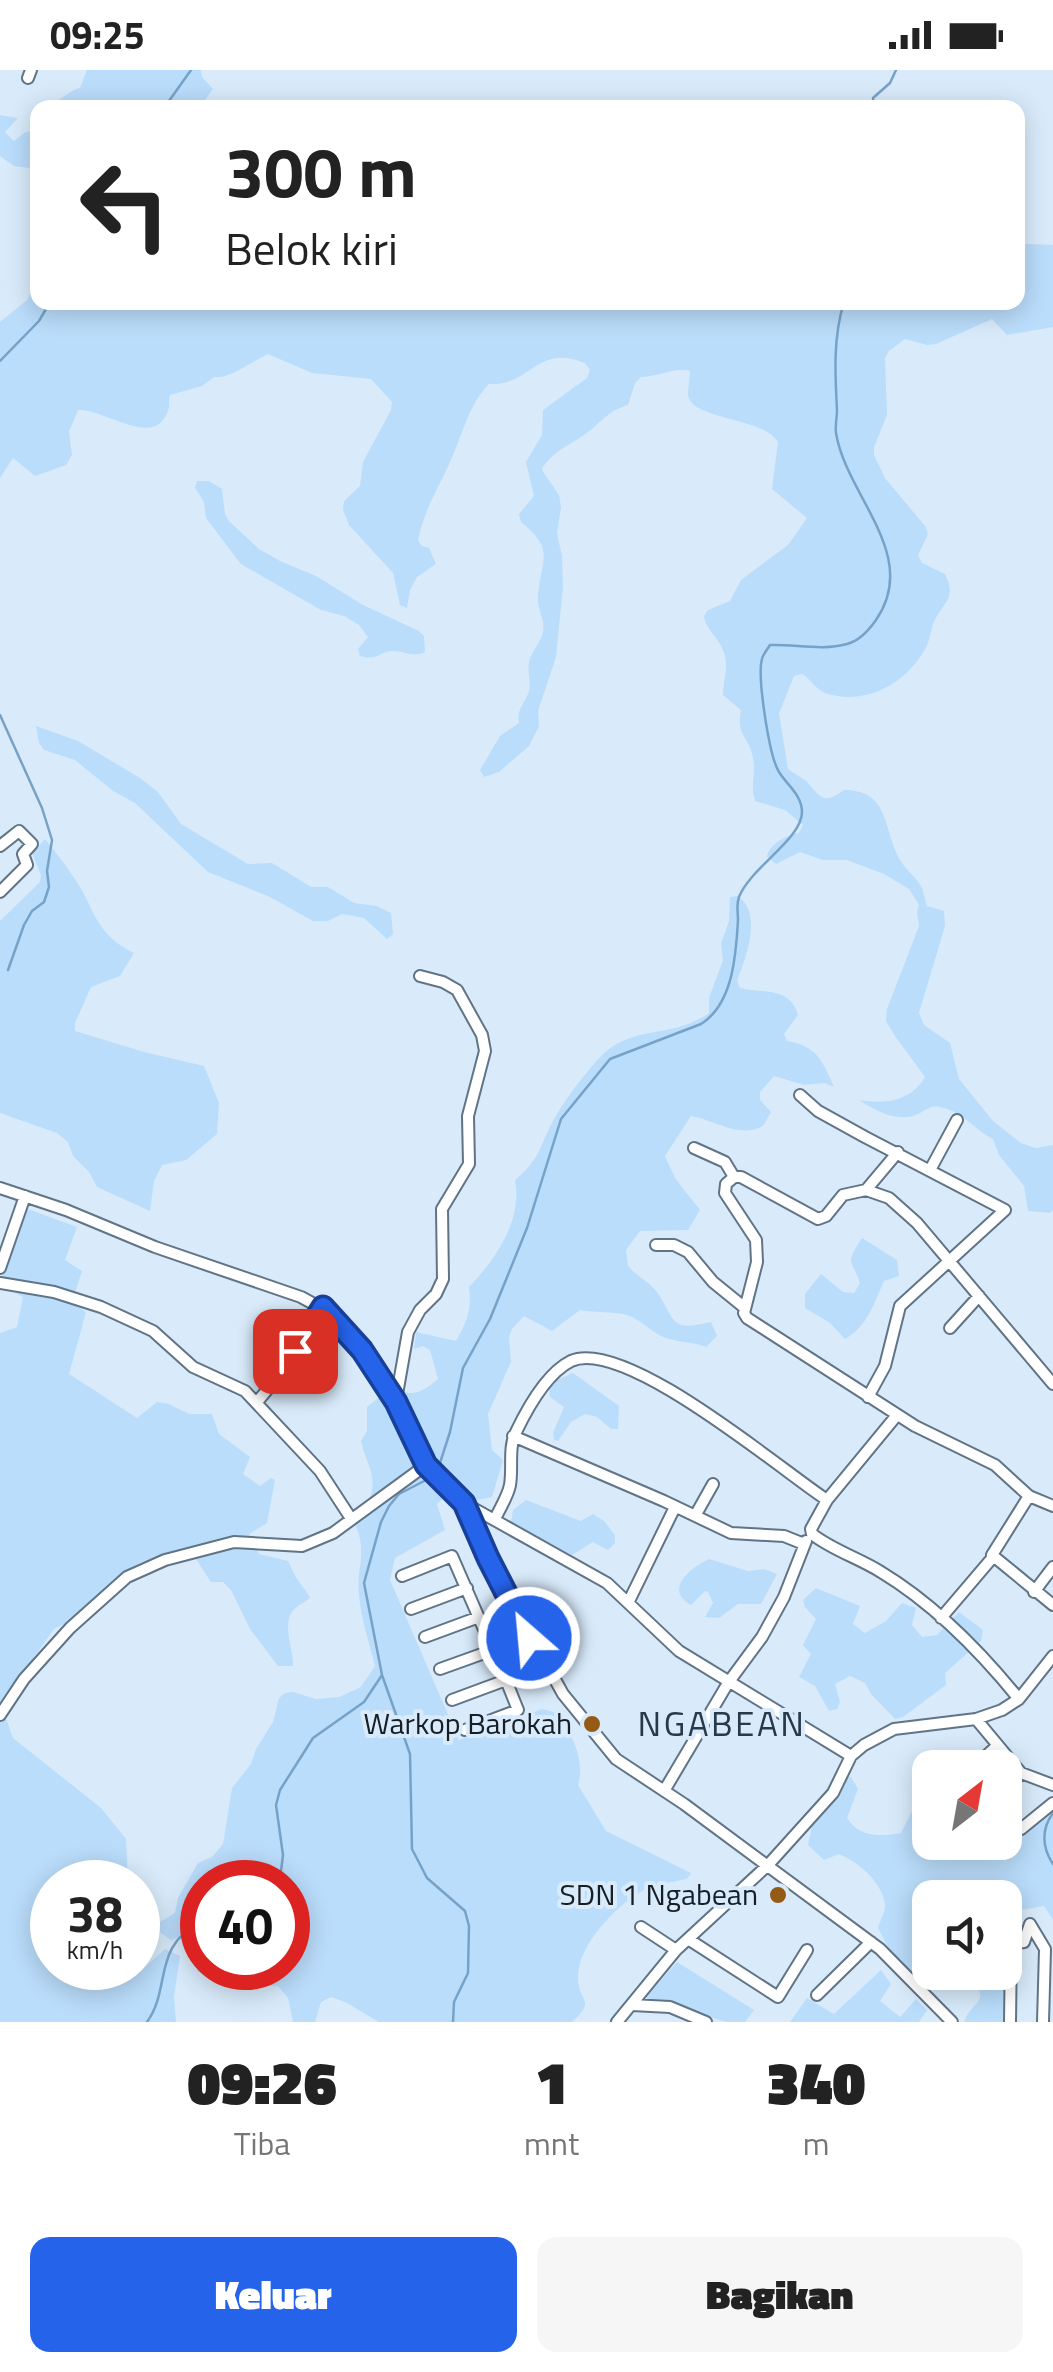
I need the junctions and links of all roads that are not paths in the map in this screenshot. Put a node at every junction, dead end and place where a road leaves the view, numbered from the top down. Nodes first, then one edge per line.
1 (2, 839) edge
2 (0, 892) edge
3 (420, 976) dead end
4 (800, 1095) dead end
5 (958, 1120) dead end
6 (694, 1148) dead end
7 (898, 1152) junction
8 (930, 1170) junction
9 (734, 1176) junction
10 (0, 1188) edge
11 (866, 1190) junction
12 (25, 1196) junction
13 (656, 1246) dead end
14 (948, 1262) junction
15 (0, 1268) edge
16 (1, 1283) edge
17 (979, 1296) junction
18 (323, 1307) junction
19 (745, 1308) junction
20 (950, 1328) dead end
21 (1053, 1384) edge
22 (868, 1396) junction
23 (258, 1402) junction
24 (396, 1402) junction
25 (897, 1415) junction
26 (513, 1436) junction
27 (432, 1471) junction
28 (713, 1484) dead end
29 (1029, 1496) junction
30 (827, 1500) junction
31 (464, 1503) junction
32 (1053, 1506) edge
33 (675, 1507) junction
34 (695, 1516) junction
35 (350, 1517) junction
36 (495, 1520) junction
37 (812, 1534) junction
38 (804, 1544) junction
39 (993, 1557) junction
40 (1053, 1567) edge
41 (402, 1576) dead end
42 (467, 1588) junction
43 (1034, 1592) junction
44 (629, 1601) junction
45 (1053, 1605) edge
46 (411, 1610) dead end
47 (479, 1618) junction
48 (941, 1618) junction
49 (425, 1638) dead end
50 (529, 1638) junction
51 (494, 1649) junction
52 (1053, 1656) edge
53 (440, 1669) dead end
54 (506, 1680) junction
55 (728, 1683) junction
56 (1020, 1699) junction
57 (452, 1700) dead end
58 (0, 1715) edge
59 (976, 1719) junction
60 (465, 1730) dead end
61 (998, 1746) junction
62 (993, 1750) edge
63 (1001, 1750) edge
64 (851, 1756) junction
65 (1022, 1774) edge
66 (1053, 1785) edge
67 (664, 1791) junction
68 (1053, 1803) edge
69 (1022, 1828) edge
70 (768, 1866) junction
71 (642, 1927) dead end
72 (688, 1940) junction
73 (871, 1942) junction
74 (1024, 1942) junction
75 (1040, 1944) junction
76 (676, 1950) junction
77 (807, 1950) dead end
78 (1048, 1974) edge
79 (817, 1995) dead end
80 (632, 2005) junction
81 (616, 2022) edge
82 (706, 2022) edge
83 (952, 2022) edge
84 (1010, 2022) edge
85 (1043, 2022) edge

1 - 2 street
3 - 24 street
4 - 7 street
5 - 8 street
6 - 9 street
7 - 8 street
7 - 11 street
8 - 14 street
9 - 11 street
9 - 19 street
10 - 12 street
11 - 14 street
12 - 15 street
12 - 18 street
13 - 19 street
14 - 17 street
14 - 22 street
16 - 23 street
17 - 20 street
17 - 21 street
18 - 23 street
18 - 24 street
19 - 22 street
22 - 25 street
23 - 35 street
24 - 27 street
25 - 29 street
25 - 30 street
26 - 30 street
26 - 33 street
26 - 36 street
27 - 31 street
27 - 35 street
28 - 34 street
29 - 32 street
29 - 39 street
30 - 37 street
31 - 36 street
31 - 50 street
33 - 34 street
33 - 44 street
34 - 38 street
35 - 58 street
36 - 44 street
37 - 38 street
37 - 48 street
38 - 55 street
39 - 43 street
39 - 48 street
40 - 43 street
41 - 42 street
42 - 46 street
42 - 47 street
43 - 45 street
44 - 55 street
47 - 49 street
47 - 51 street
48 - 56 street
50 - 51 street
50 - 67 street
51 - 53 street
51 - 54 street
52 - 56 street
54 - 57 street
54 - 60 street
55 - 64 street
55 - 67 street
56 - 59 street
59 - 61 street
59 - 64 street
61 - 62 street
61 - 63 street
64 - 70 street
65 - 66 street
67 - 70 street
68 - 69 street
70 - 72 street
70 - 73 street
71 - 76 street
72 - 76 street
72 - 77 street
73 - 79 street
73 - 83 street
74 - 75 street
74 - 75 street
74 - 84 street
75 - 78 street
76 - 80 street
78 - 85 street
80 - 81 street
80 - 82 street

